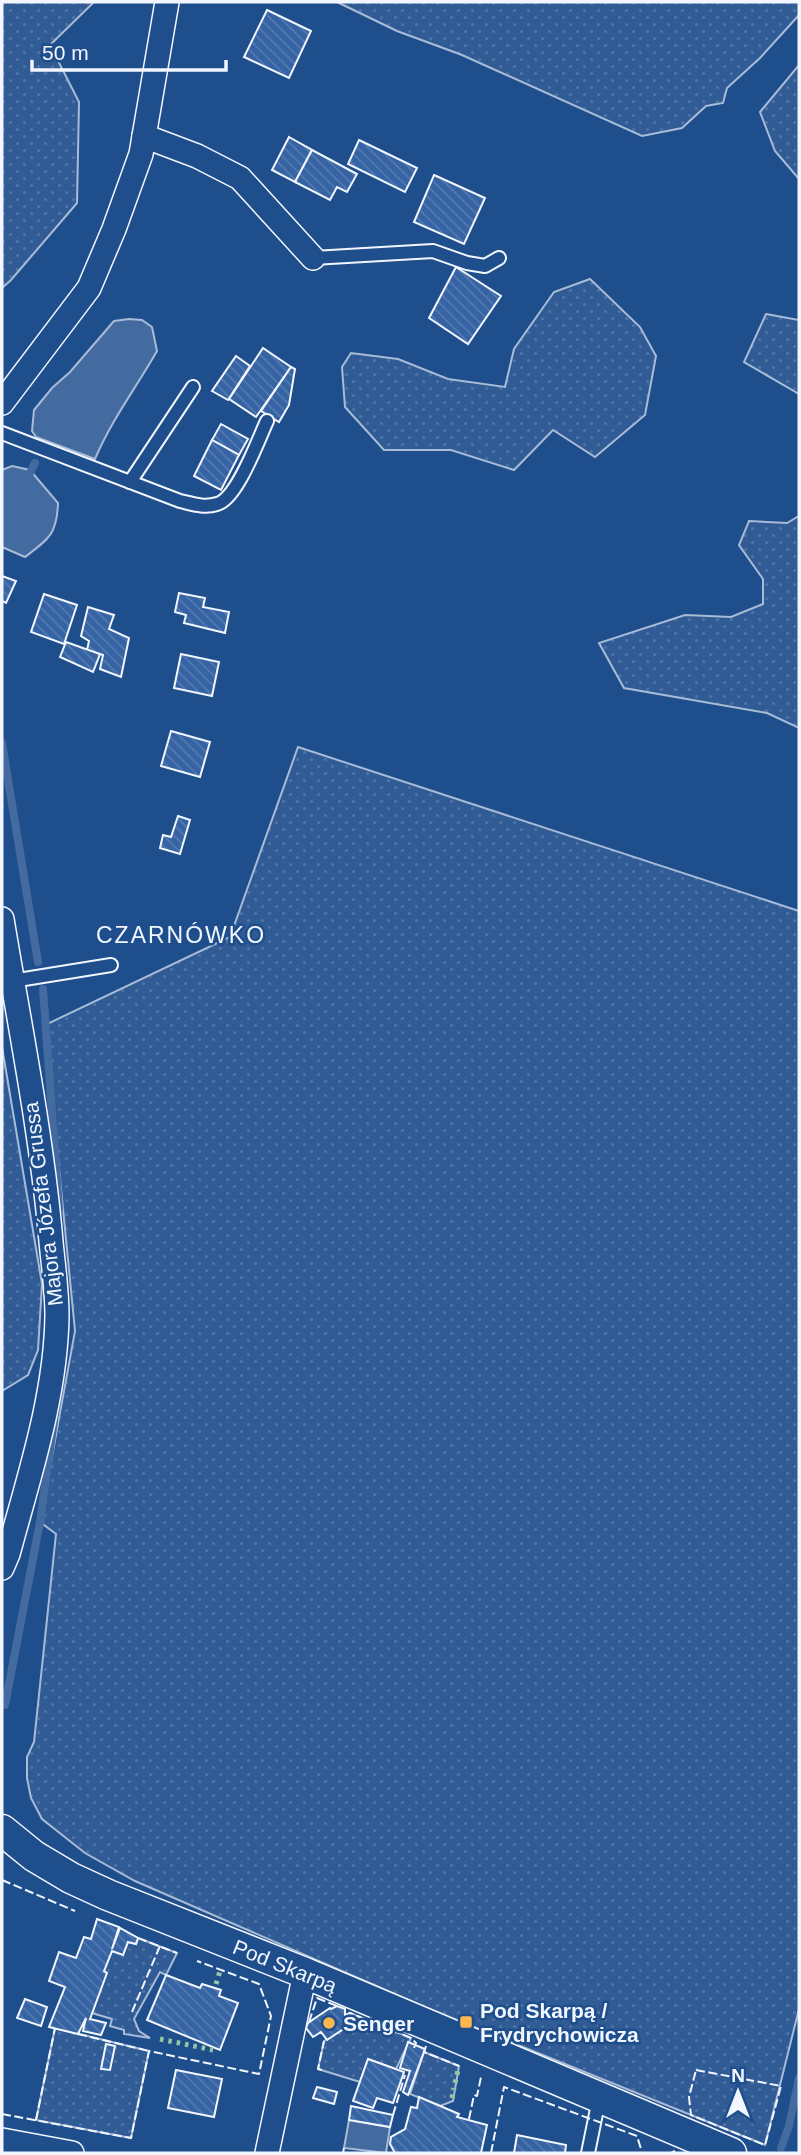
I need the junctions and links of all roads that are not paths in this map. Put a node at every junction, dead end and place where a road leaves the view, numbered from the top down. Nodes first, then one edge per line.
1 (167, 2) edge
2 (144, 136) junction
3 (499, 257) dead end
4 (313, 258) joint
5 (193, 387) dead end
6 (2, 403) edge
7 (267, 421) dead end
8 (2, 433) edge
9 (130, 482) junction
10 (2, 919) edge
11 (110, 965) dead end
12 (12, 981) junction
13 (2, 1568) edge
14 (2, 1830) edge
15 (2, 1843) edge
16 (34, 1856) junction
17 (305, 1973) junction
18 (599, 2098) junction
19 (2, 2140) edge
20 (72, 2153) edge
21 (267, 2153) edge
22 (588, 2153) edge
23 (731, 2153) edge

1 - 2 street
2 - 4 street
2 - 6 street
3 - 4 lane
5 - 9 lane
7 - 9 lane
8 - 9 lane
10 - 12 street, Majora Józefa Grussa
11 - 12 lane
12 - 13 street, Majora Józefa Grussa
14 - 16 street, Pod Skarpą
15 - 16 street, Pod Skarpą
16 - 17 street, Pod Skarpą
17 - 18 street, Pod Skarpą
17 - 21 street
18 - 22 lane
18 - 23 street, Pod Skarpą
19 - 20 street

